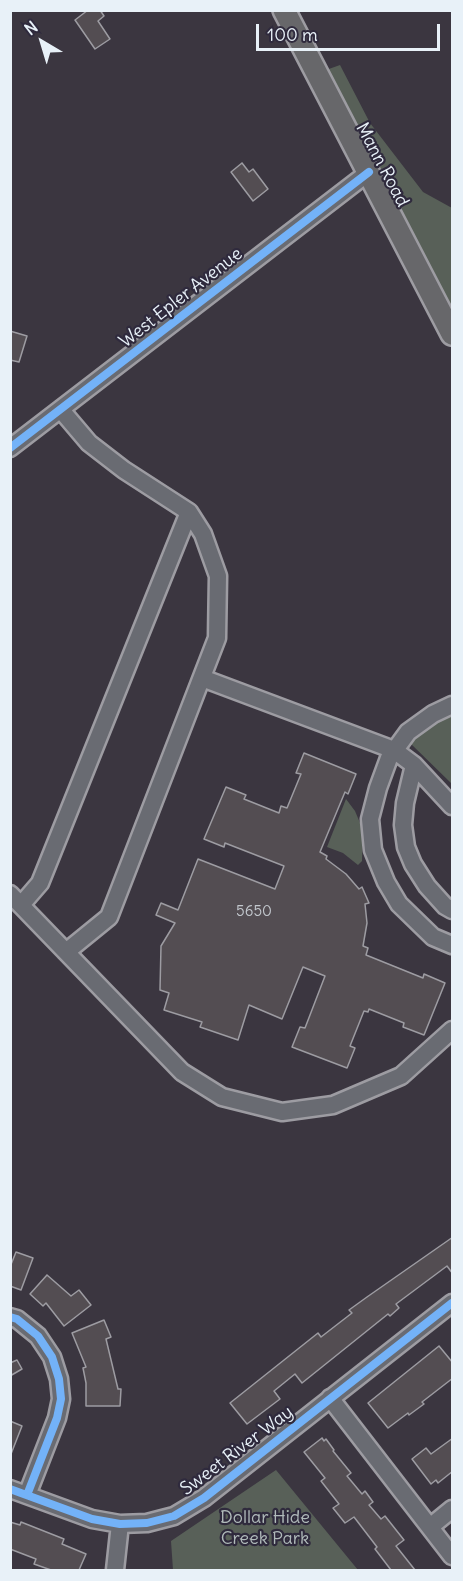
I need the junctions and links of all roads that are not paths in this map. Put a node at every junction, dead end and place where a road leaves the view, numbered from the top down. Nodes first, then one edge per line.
1 (285, 10) edge
2 (369, 172) junction
3 (453, 334) edge
4 (61, 410) junction
5 (10, 448) edge
6 (189, 512) junction
7 (202, 678) junction
8 (453, 705) edge
9 (394, 750) junction
10 (414, 765) junction
11 (453, 806) edge
12 (16, 900) edge
13 (453, 910) edge
14 (453, 945) edge
15 (66, 952) junction
16 (453, 1030) edge
17 (453, 1304) edge
18 (10, 1317) edge
19 (330, 1398) junction
20 (10, 1489) edge
21 (27, 1496) junction
22 (453, 1509) edge
23 (120, 1524) junction
24 (430, 1527) junction
25 (453, 1556) edge
26 (115, 1570) edge

1 - 2 main road, Mann Road
2 - 3 main road, Mann Road
2 - 4 street, West Epler Avenue
4 - 5 street, West Epler Avenue
4 - 6 street
6 - 7 street
6 - 12 street
7 - 9 street
7 - 15 street
8 - 9 street
9 - 10 street
9 - 14 street
10 - 11 street
10 - 13 street
12 - 15 street
15 - 16 street
17 - 19 street, Sweet River Way
18 - 21 street
19 - 23 street, Sweet River Way
19 - 24 street
20 - 21 street, Sweet River Way
21 - 23 street, Sweet River Way
22 - 24 street
23 - 26 street
24 - 25 street

